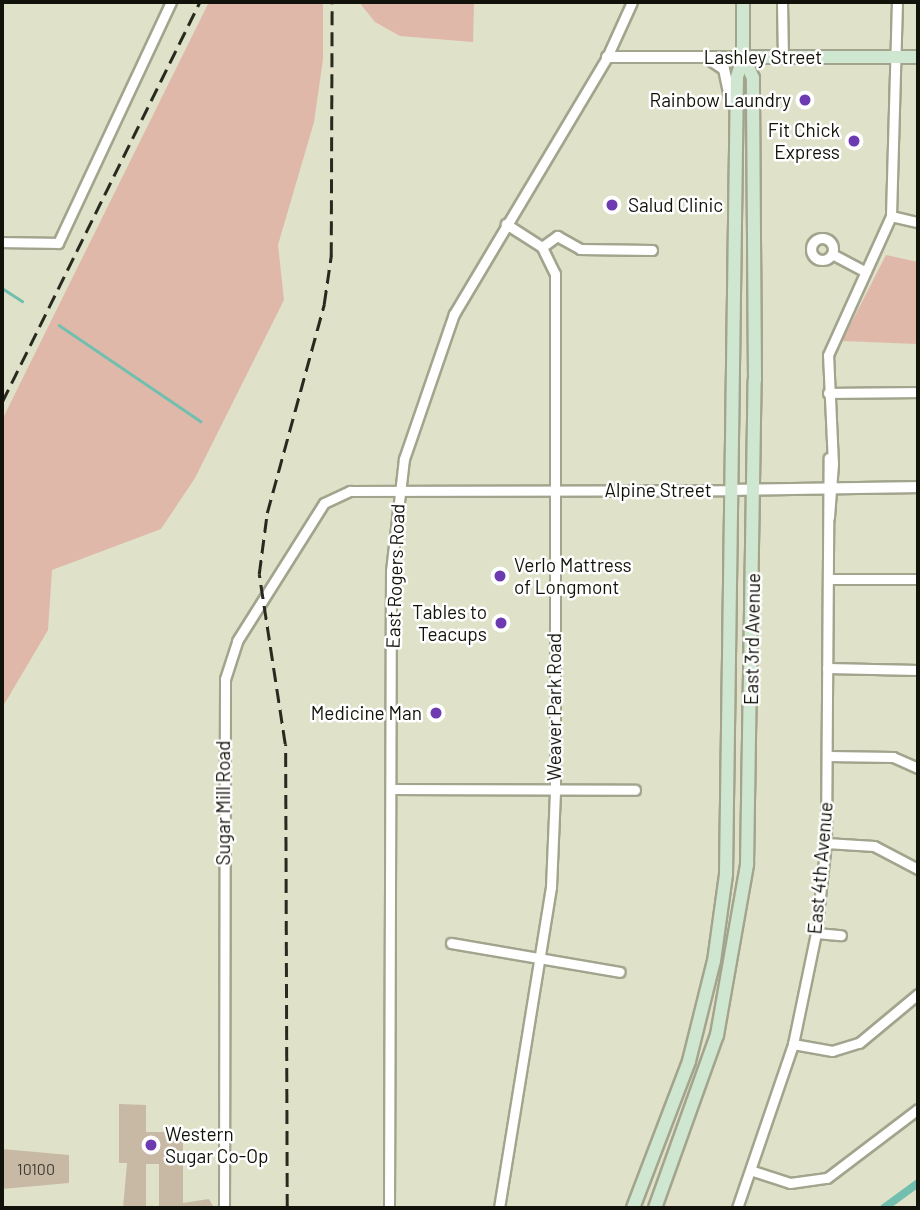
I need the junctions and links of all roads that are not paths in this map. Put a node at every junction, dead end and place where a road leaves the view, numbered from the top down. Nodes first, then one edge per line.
1 (171, 2) edge
2 (632, 2) edge
3 (743, 2) edge
4 (782, 2) edge
5 (897, 2) edge
6 (607, 57) junction
7 (703, 57) junction
8 (743, 57) junction
9 (783, 57) junction
10 (896, 57) junction
11 (918, 57) edge
12 (736, 142) junction
13 (891, 216) junction
14 (918, 222) edge
15 (506, 224) junction
16 (2, 242) edge
17 (542, 247) junction
18 (652, 250) dead end
19 (832, 254) dead end
20 (866, 272) junction
21 (918, 392) edge
22 (828, 393) junction
23 (918, 487) edge
24 (829, 488) junction
25 (755, 489) junction
26 (554, 490) junction
27 (732, 490) junction
28 (399, 491) junction
29 (828, 579) junction
30 (918, 579) edge
31 (827, 668) junction
32 (918, 670) edge
33 (828, 756) junction
34 (918, 768) edge
35 (391, 789) junction
36 (635, 790) dead end
37 (555, 791) junction
38 (826, 843) junction
39 (918, 869) edge
40 (816, 933) junction
41 (841, 935) dead end
42 (451, 943) dead end
43 (540, 959) junction
44 (620, 972) dead end
45 (918, 994) edge
46 (793, 1044) junction
47 (918, 1109) edge
48 (753, 1171) junction
49 (224, 1208) edge
50 (390, 1208) edge
51 (499, 1208) edge
52 (633, 1208) edge
53 (655, 1208) edge
54 (737, 1208) edge

1 - 16 street
2 - 6 street, East Rogers Road
3 - 8 main road, East 3rd Avenue
4 - 9 street
5 - 10 street, East 4th Avenue
6 - 7 street, Lashley Street
6 - 15 street, East Rogers Road
7 - 8 street, Lashley Street
7 - 12 street
8 - 9 main road, Lashley Street
8 - 12 main road, East 3rd Avenue
8 - 25 main road, East 3rd Avenue
9 - 10 main road, Lashley Street
10 - 11 main road, Lashley Street
10 - 13 street, East 4th Avenue
12 - 27 main road, East 3rd Avenue
13 - 14 street
13 - 20 street, East 4th Avenue
15 - 17 street
15 - 28 street, East Rogers Road
17 - 18 street
17 - 26 street, Weaver Park Road
19 - 20 street
20 - 22 street, East 4th Avenue
21 - 22 street
22 - 24 street, East 4th Avenue
23 - 24 street, Alpine Street
24 - 25 street, Alpine Street
24 - 29 street, East 4th Avenue
25 - 27 street, Alpine Street
25 - 53 main road, East 3rd Avenue
26 - 27 street, Alpine Street
26 - 28 street, Alpine Street
26 - 37 street, Weaver Park Road
27 - 52 main road, East 3rd Avenue
28 - 35 street, East Rogers Road
28 - 49 street, Sugar Mill Road
29 - 30 street
29 - 31 street, East 4th Avenue
31 - 32 street
31 - 33 street, East 4th Avenue
33 - 34 street
33 - 38 street, East 4th Avenue
35 - 37 street
35 - 50 street, East Rogers Road
36 - 37 street
37 - 43 street, Weaver Park Road
38 - 39 street
38 - 40 street, East 4th Avenue
40 - 41 street
40 - 46 street, East 4th Avenue
42 - 43 street
43 - 44 street
43 - 51 street, Weaver Park Road
45 - 46 street
46 - 48 street, East 4th Avenue
47 - 48 street
48 - 54 street, East 4th Avenue

